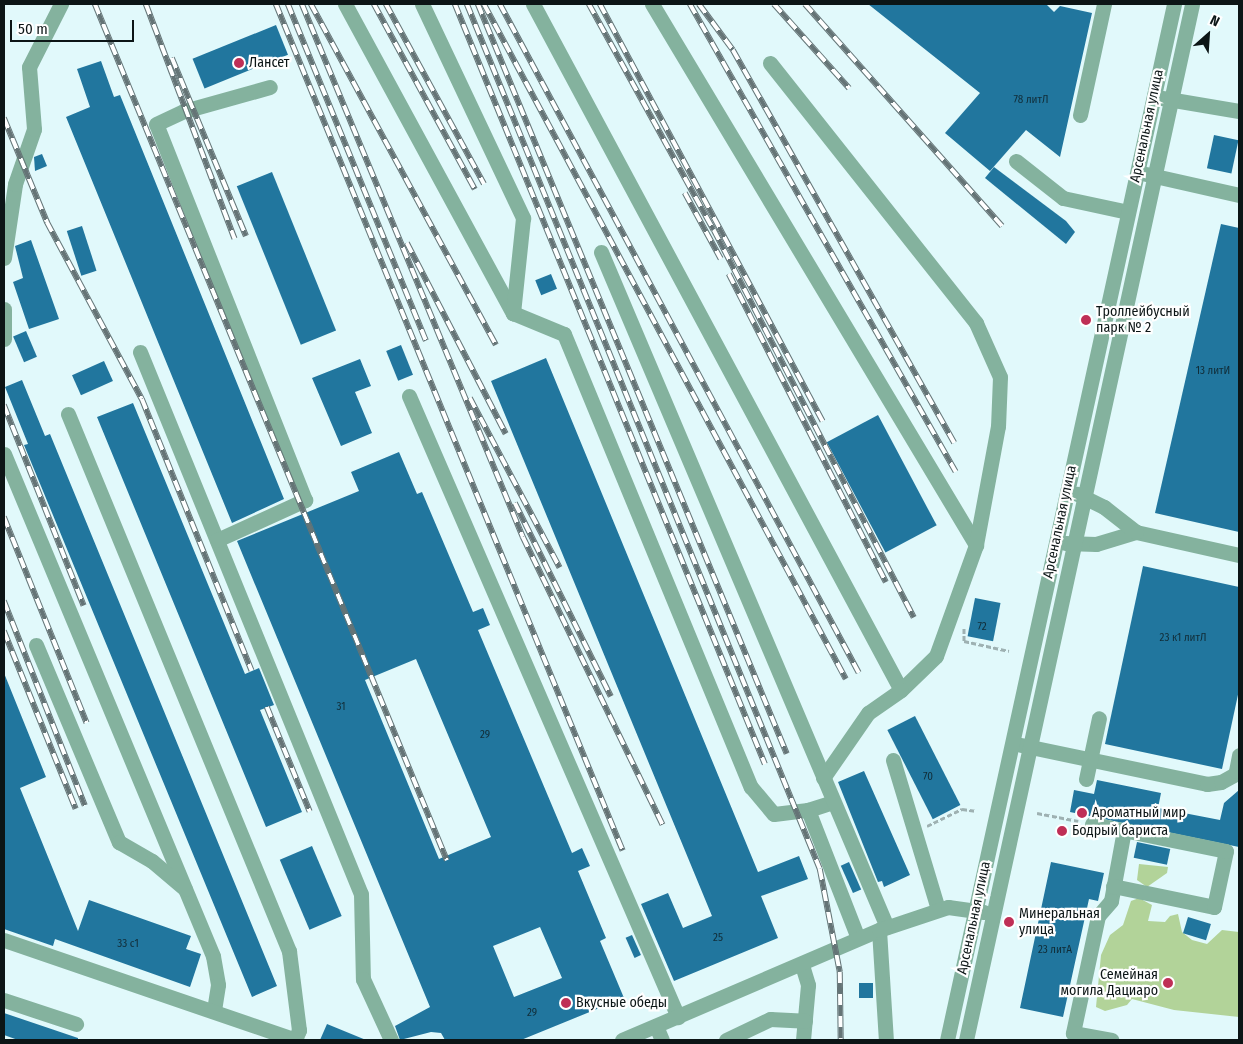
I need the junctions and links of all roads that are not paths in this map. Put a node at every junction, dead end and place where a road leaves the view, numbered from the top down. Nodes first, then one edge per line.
1 (61, 4) edge
2 (345, 4) edge
3 (422, 4) edge
4 (532, 4) edge
5 (652, 4) edge
6 (1104, 4) edge
7 (1174, 4) edge
8 (1192, 4) edge
9 (770, 63) dead end
10 (270, 87) dead end
11 (1154, 96) junction
12 (1171, 100) junction
13 (1239, 112) edge
14 (1080, 116) dead end
15 (1016, 161) dead end
16 (1137, 172) junction
17 (1155, 176) junction
18 (1239, 195) edge
19 (1128, 212) junction
20 (601, 252) dead end
21 (4, 258) edge
22 (4, 309) edge
23 (513, 313) junction
24 (4, 339) edge
25 (140, 352) dead end
26 (409, 396) dead end
27 (68, 414) dead end
28 (4, 454) edge
29 (1067, 491) junction
30 (1085, 496) junction
31 (1136, 532) junction
32 (217, 540) junction
33 (1056, 541) junction
34 (976, 545) junction
35 (1074, 546) junction
36 (1239, 555) edge
37 (36, 645) dead end
38 (901, 690) junction
39 (1099, 718) dead end
40 (1012, 743) junction
41 (1031, 746) junction
42 (1239, 756) edge
43 (1090, 759) junction
44 (893, 760) dead end
45 (1238, 772) edge
46 (823, 778) junction
47 (1086, 779) dead end
48 (832, 802) junction
49 (808, 810) junction
50 (1092, 824) road end
51 (1124, 830) junction
52 (1233, 853) edge
53 (1113, 886) junction
54 (188, 892) junction
55 (938, 909) junction
56 (976, 910) junction
57 (994, 914) junction
58 (883, 928) junction
59 (858, 938) junction
60 (4, 940) edge
61 (802, 965) junction
62 (4, 1000) edge
63 (214, 1009) junction
64 (678, 1017) junction
65 (805, 1021) junction
66 (76, 1024) dead end
67 (659, 1033) edge
68 (296, 1040) edge
69 (391, 1040) edge
70 (622, 1040) edge
71 (726, 1040) edge
72 (803, 1040) edge
73 (886, 1040) edge
74 (947, 1040) edge
75 (966, 1040) edge
76 (1111, 1040) edge

1 - 21 street
2 - 23 street
3 - 23 street
4 - 38 street
5 - 34 street
6 - 14 street
7 - 11 street, Арсенальная улица
8 - 12 street, Арсенальная улица
9 - 34 street
10 - 32 street
11 - 12 street
11 - 16 street, Арсенальная улица
12 - 13 street
12 - 17 street, Арсенальная улица
15 - 19 street
16 - 17 street
16 - 19 street, Арсенальная улица
17 - 18 street
17 - 30 street, Арсенальная улица
19 - 29 street, Арсенальная улица
20 - 46 street
22 - 24 street
23 - 49 street
25 - 32 street
26 - 64 street
27 - 68 street
28 - 54 street
29 - 30 street
29 - 33 street, Арсенальная улица
30 - 31 street
30 - 35 street, Арсенальная улица
31 - 35 street
31 - 36 street
32 - 69 street
33 - 35 street
33 - 40 street, Арсенальная улица
34 - 38 street
35 - 41 street, Арсенальная улица
37 - 54 street
38 - 46 street
39 - 43 street
40 - 41 street
40 - 56 street, Арсенальная улица
41 - 43 street
41 - 57 street, Арсенальная улица
42 - 45 street
43 - 45 street
43 - 47 street
44 - 55 street
46 - 48 street
48 - 49 street
48 - 58 street
49 - 59 street
50 - 51 street
51 - 52 street
51 - 53 street
52 - 53 street
53 - 76 street
54 - 63 street
55 - 56 street
55 - 58 street
56 - 57 street
56 - 74 street, Арсенальная улица
57 - 75 street, Арсенальная улица
58 - 59 street
58 - 73 street
59 - 61 street
60 - 63 street
61 - 64 street
61 - 65 street
62 - 66 street
63 - 68 street
64 - 67 street
65 - 71 street
65 - 72 street
67 - 70 street

